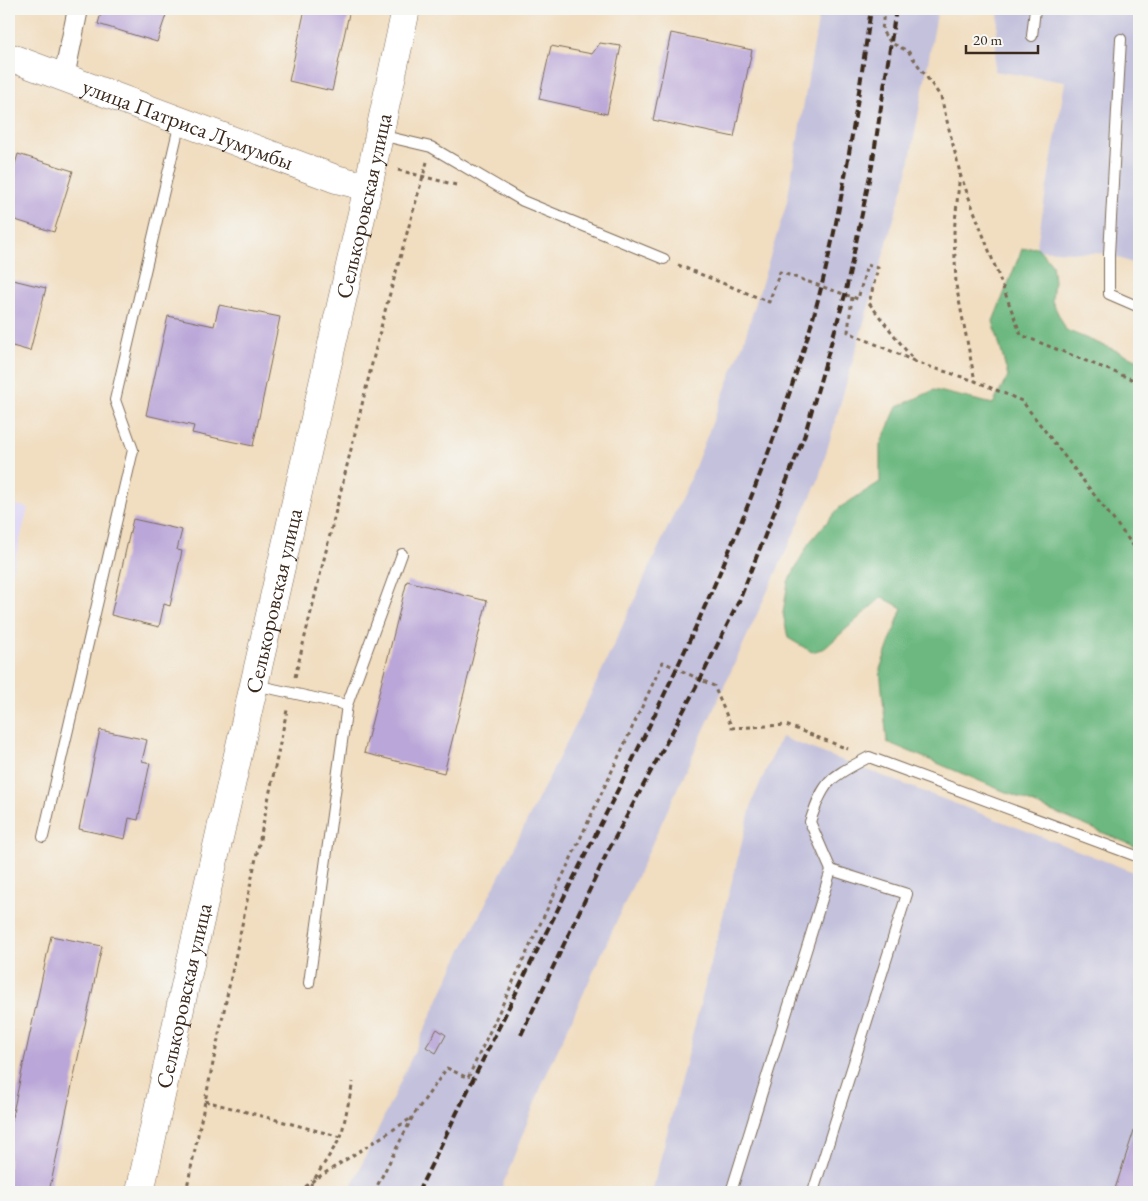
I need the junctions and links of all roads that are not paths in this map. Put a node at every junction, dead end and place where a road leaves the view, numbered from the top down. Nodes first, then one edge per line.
1 (78, 9) edge
2 (406, 9) edge
3 (1034, 9) edge
4 (1032, 36) dead end
5 (1121, 39) dead end
6 (9, 57) edge
7 (64, 77) junction
8 (181, 121) junction
9 (379, 135) junction
10 (371, 176) junction
11 (664, 259) road end
12 (1139, 307) edge
13 (402, 554) dead end
14 (254, 685) junction
15 (347, 705) junction
16 (43, 837) dead end
17 (1139, 857) edge
18 (831, 870) junction
19 (310, 983) dead end
20 (140, 1192) edge
21 (731, 1192) edge
22 (813, 1192) edge

1 - 7 street
2 - 9 main road, Селькоровская улица
3 - 4 lane
5 - 12 lane
6 - 7 main road, улица Патриса Лумумбы
7 - 8 main road, улица Патриса Лумумбы
8 - 10 main road, улица Патриса Лумумбы
8 - 16 lane
9 - 10 main road, Селькоровская улица
9 - 11 lane
10 - 14 main road, Селькоровская улица
13 - 15 lane
14 - 15 lane
14 - 20 main road, Селькоровская улица
15 - 19 lane
17 - 18 lane
18 - 21 lane
18 - 22 lane

